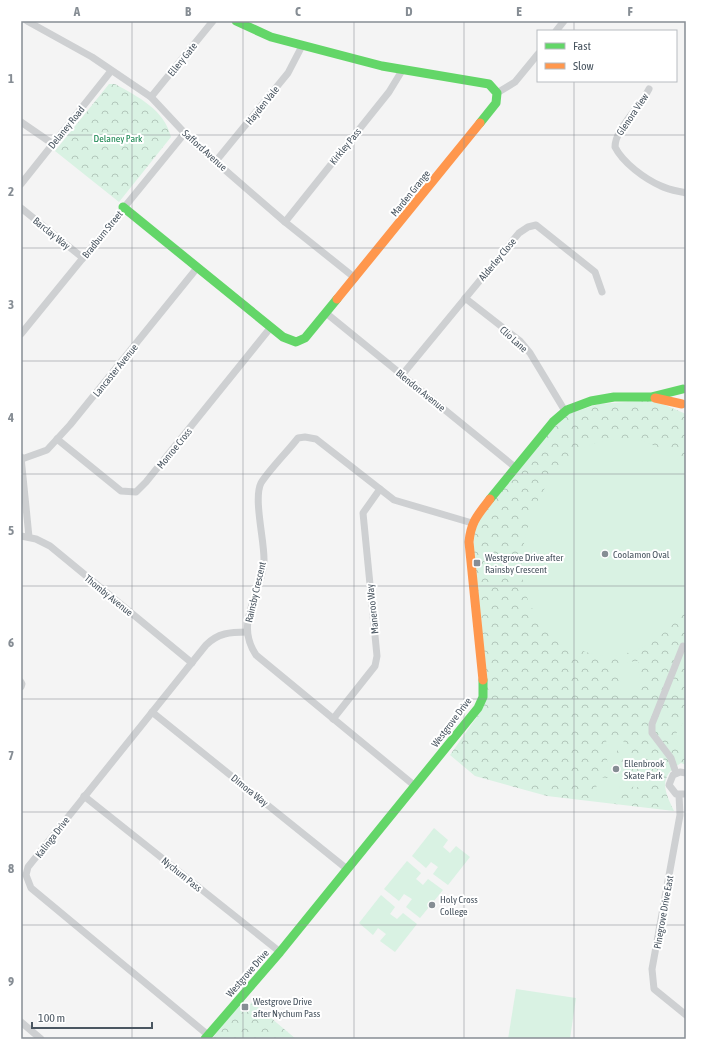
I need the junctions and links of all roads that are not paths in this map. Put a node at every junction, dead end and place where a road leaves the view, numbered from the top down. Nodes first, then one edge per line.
1 (27, 21) edge
2 (213, 21) edge
3 (236, 21) edge
4 (564, 21) edge
5 (557, 30) edge
6 (302, 46) junction
7 (537, 55) edge
8 (402, 69) junction
9 (111, 71) junction
10 (649, 89) dead end
11 (497, 93) junction
12 (151, 97) junction
13 (21, 122) edge
14 (184, 134) junction
15 (53, 144) junction
16 (216, 161) junction
17 (21, 184) edge
18 (686, 193) edge
19 (123, 207) junction
20 (21, 208) edge
21 (285, 222) junction
22 (83, 258) junction
23 (197, 268) junction
24 (355, 278) junction
25 (602, 292) dead end
26 (465, 298) junction
27 (326, 313) junction
28 (271, 327) junction
29 (21, 334) edge
30 (402, 375) junction
31 (684, 388) edge
32 (651, 397) junction
33 (684, 406) edge
34 (565, 411) junction
35 (57, 440) junction
36 (22, 458) edge
37 (516, 468) junction
38 (380, 489) junction
39 (472, 523) junction
40 (21, 536) edge
41 (29, 537) junction
42 (247, 632) junction
43 (683, 646) dead end
44 (192, 663) junction
45 (21, 682) edge
46 (21, 687) edge
47 (152, 712) junction
48 (333, 719) junction
49 (676, 773) junction
50 (686, 773) edge
51 (415, 786) junction
52 (683, 795) edge
53 (84, 796) junction
54 (347, 869) junction
55 (24, 883) edge
56 (280, 952) junction
57 (686, 1015) edge
58 (21, 1022) edge
59 (207, 1037) edge
60 (41, 1039) edge

1 - 9 street, Safford Avenue
2 - 12 street, Ellery Gate
3 - 6 street
4 - 5 street
6 - 8 street
6 - 16 street, Hayden Vale
7 - 11 street
8 - 11 street
8 - 21 street, Kirkley Pass
9 - 12 street, Safford Avenue
9 - 15 street, Delaney Road
10 - 18 street, Glenora View
11 - 24 street, Marden Grange
12 - 14 street, Safford Avenue
13 - 15 street
14 - 16 street, Safford Avenue
14 - 19 street, Bradburn Street
15 - 17 street, Delaney Road
16 - 21 street, Safford Avenue
19 - 22 street, Bradburn Street
19 - 23 street, Marden Grange
20 - 22 street, Barclay Way
21 - 24 street, Safford Avenue
22 - 29 street, Bradburn Street
23 - 28 street, Marden Grange
23 - 35 street, Lancaster Avenue
24 - 27 street, Marden Grange
25 - 26 street, Alderley Close
26 - 30 street, Alderley Close
26 - 34 street, Clio Lane
27 - 28 street, Marden Grange
27 - 30 street, Blendon Avenue
28 - 35 street, Monroe Cross
30 - 37 street, Blendon Avenue
31 - 32 street
31 - 33 street
32 - 33 street
32 - 34 street
34 - 37 street
35 - 36 street, Lancaster Avenue
36 - 41 street
37 - 39 street
38 - 39 street, Rainsby Crescent
38 - 42 street, Rainsby Crescent
38 - 48 street, Maneroo Way
39 - 51 street, Westgrove Drive
40 - 41 street, Thomby Avenue
41 - 44 street, Thomby Avenue
42 - 44 street, Kalinga Drive
42 - 48 street, Rainsby Crescent
43 - 49 street
44 - 47 street, Kalinga Drive
45 - 46 street
47 - 53 street, Kalinga Drive
47 - 54 street, Dimora Way
48 - 51 street, Rainsby Crescent
49 - 50 street
49 - 52 street
51 - 54 street, Westgrove Drive
52 - 57 street, Pinegrove Drive East
53 - 55 street, Kalinga Drive
53 - 56 street, Nychum Pass
54 - 56 street, Westgrove Drive
55 - 59 street, Kalinga Drive
56 - 59 street, Westgrove Drive
58 - 60 street

